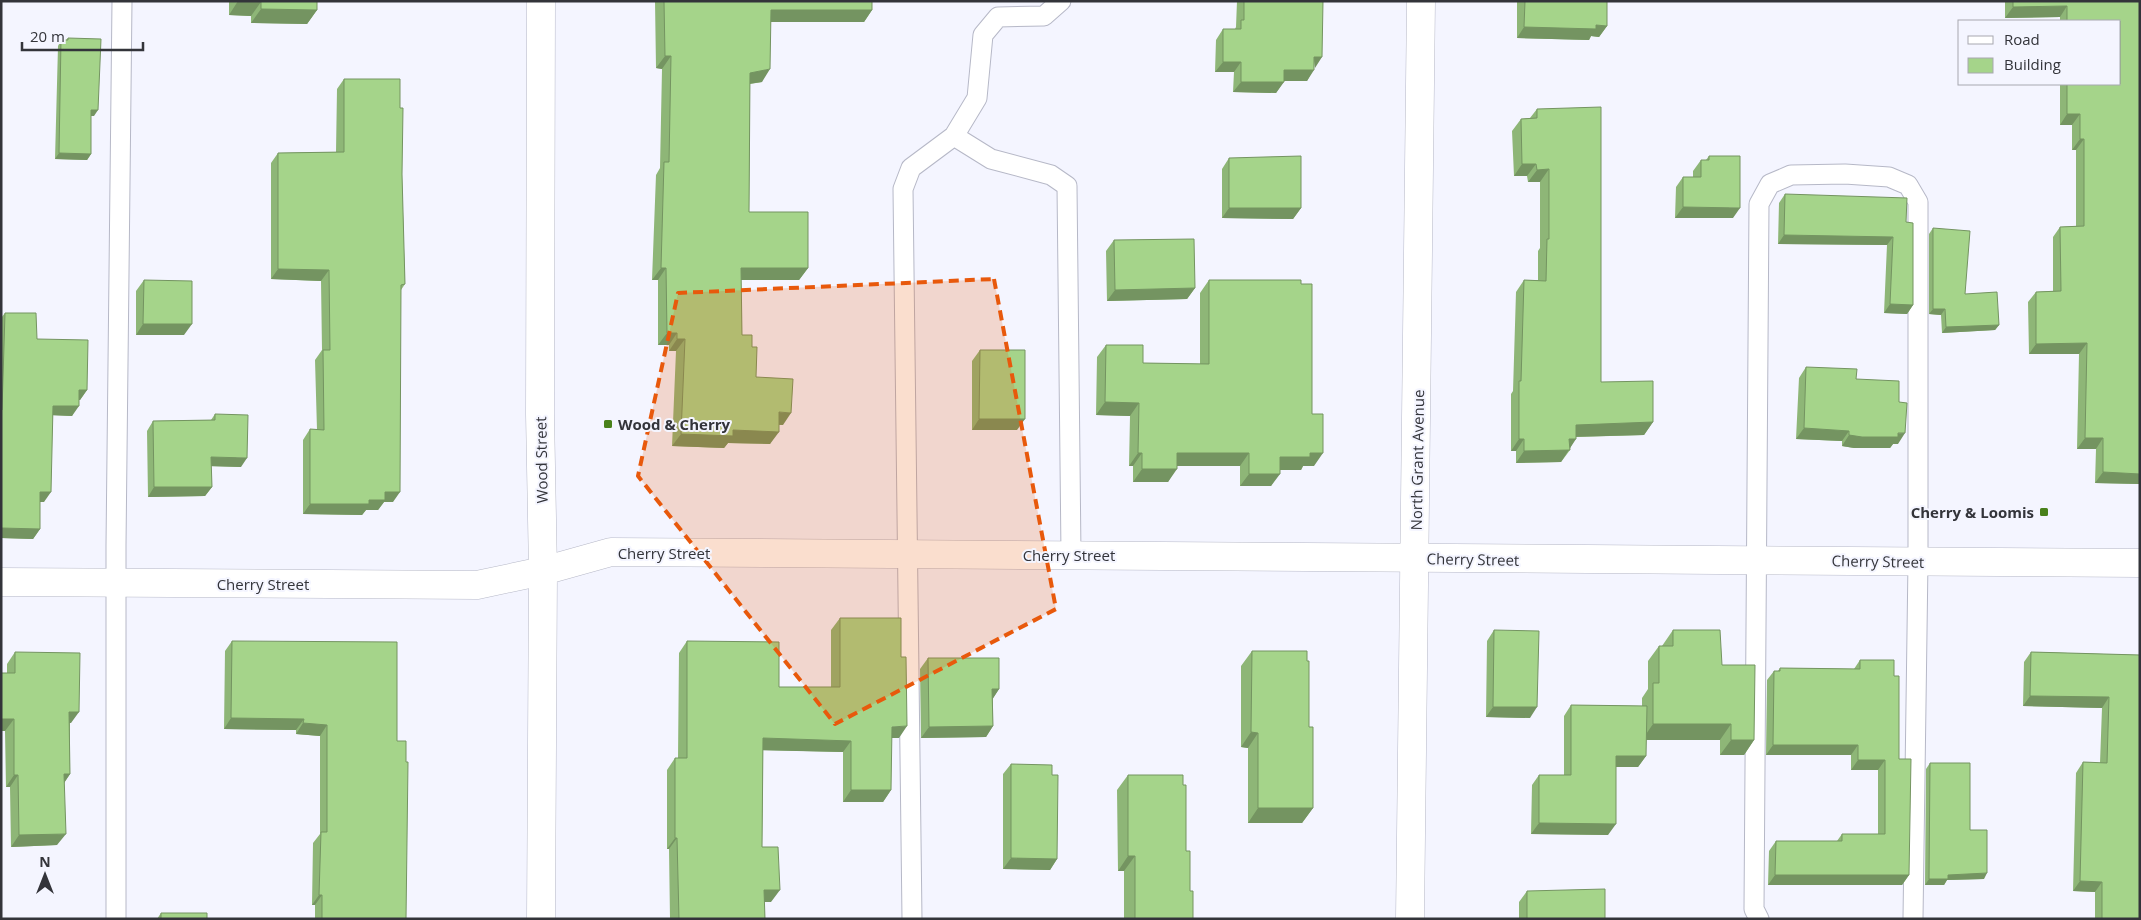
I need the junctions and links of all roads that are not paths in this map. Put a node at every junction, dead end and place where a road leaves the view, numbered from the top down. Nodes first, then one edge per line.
1 (122, 1) edge
2 (541, 1) edge
3 (1061, 1) edge
4 (1422, 1) edge
5 (954, 136) junction
6 (909, 554) junction
7 (1071, 554) junction
8 (1416, 558) junction
9 (1758, 560) junction
10 (1918, 561) junction
11 (2140, 563) edge
12 (543, 571) junction
13 (1, 582) edge
14 (116, 583) junction
15 (116, 919) edge
16 (541, 919) edge
17 (912, 919) edge
18 (1410, 919) edge
19 (1759, 919) edge
20 (1912, 919) edge

1 - 14 lane
2 - 12 street, Wood Street
3 - 5 lane
4 - 8 street, North Grant Avenue
5 - 6 lane
5 - 7 lane
6 - 7 street, Cherry Street
6 - 12 street, Cherry Street
6 - 17 lane
7 - 8 street, Cherry Street
8 - 9 street, Cherry Street
8 - 18 street, North Grant Avenue
9 - 10 street, Cherry Street
9 - 10 lane
9 - 19 lane
10 - 11 street, Cherry Street
10 - 20 lane
12 - 14 street, Cherry Street
12 - 16 street, Wood Street
13 - 14 street, Cherry Street
14 - 15 lane

